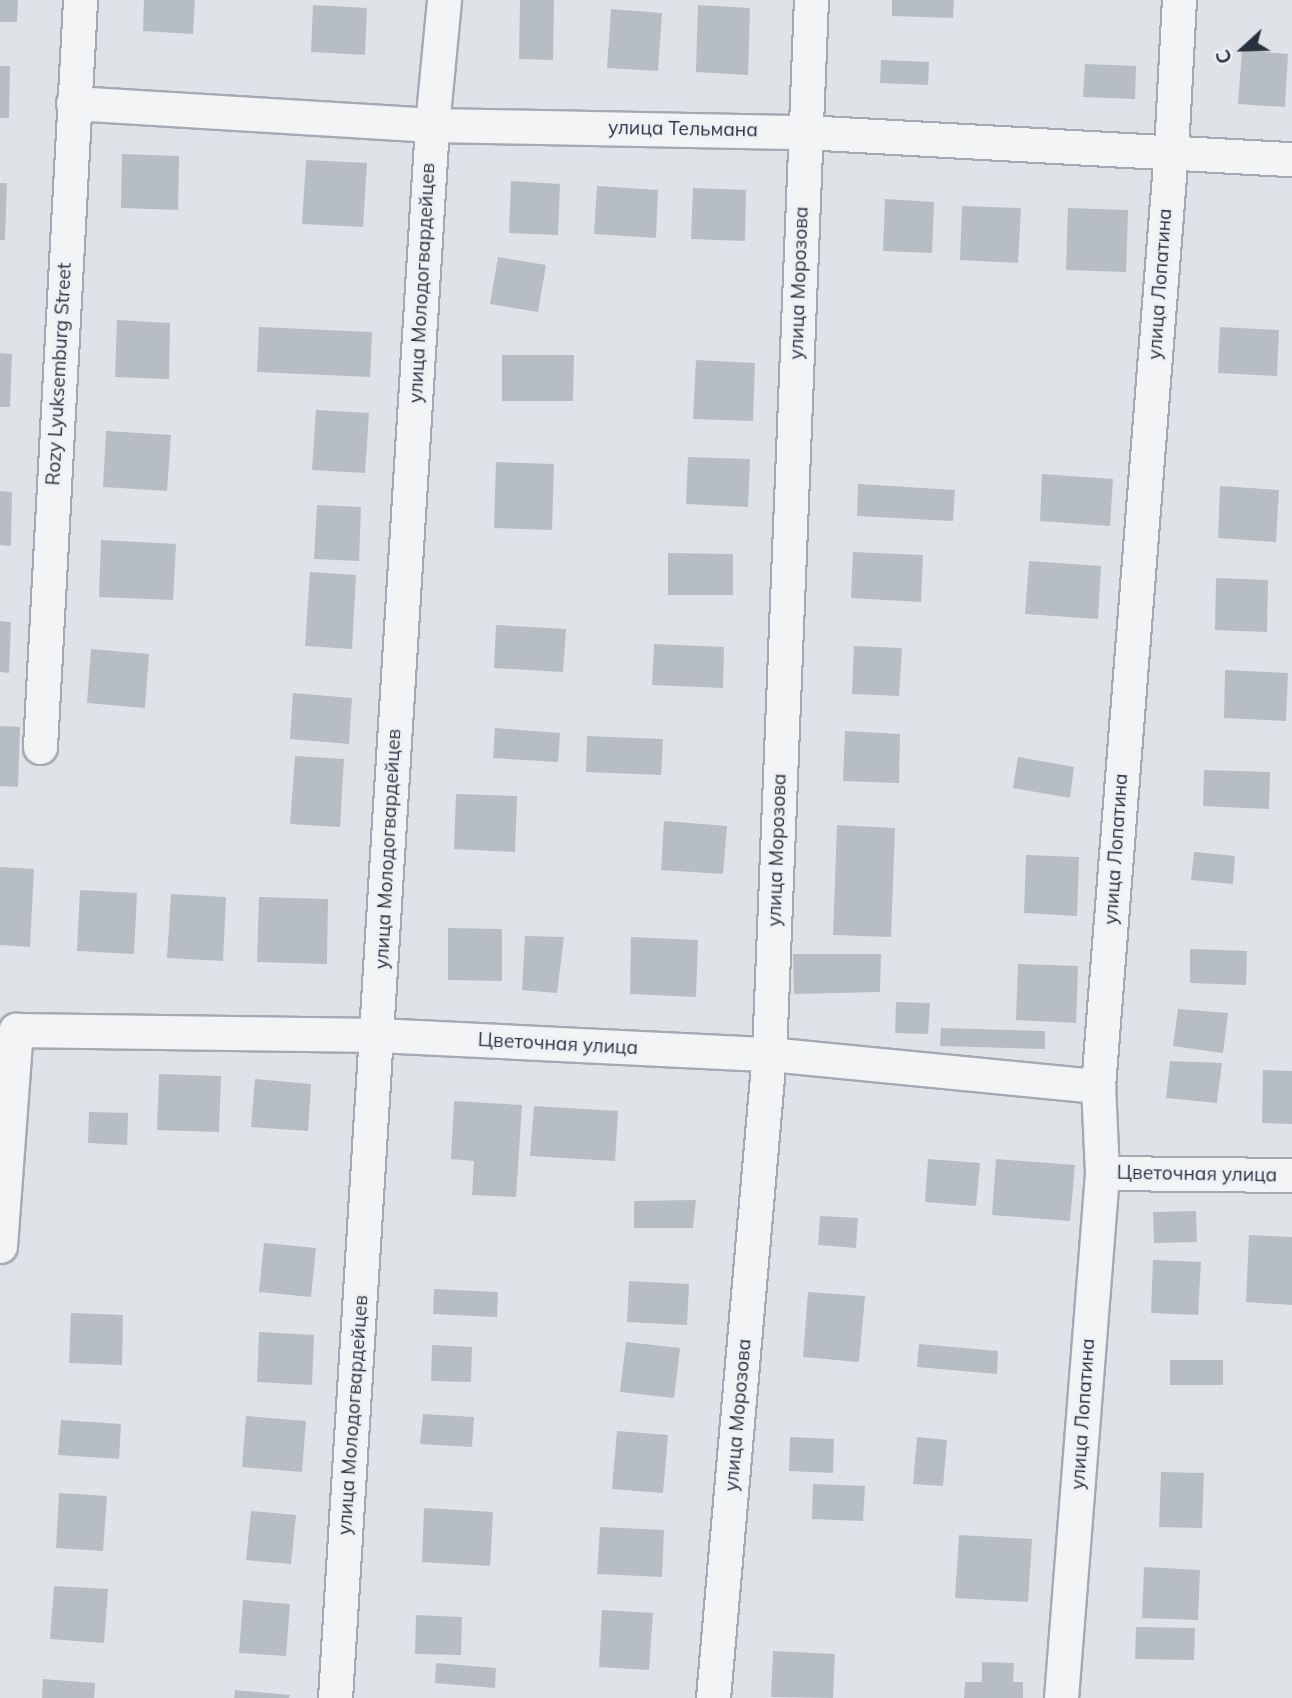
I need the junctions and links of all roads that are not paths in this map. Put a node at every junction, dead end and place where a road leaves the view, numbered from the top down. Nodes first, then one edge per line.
1 (80, 0) edge
2 (444, 0) edge
3 (811, 0) edge
4 (1180, 0) edge
5 (73, 103) junction
6 (432, 125) junction
7 (804, 132) junction
8 (1171, 151) junction
9 (1292, 159) edge
10 (40, 747) dead end
11 (377, 1035) junction
12 (769, 1054) junction
13 (1098, 1086) junction
14 (1102, 1173) junction
15 (1292, 1175) edge
16 (0, 1246) edge
17 (335, 1698) edge
18 (713, 1698) edge
19 (1061, 1698) edge

1 - 5 street, Rozy Lyuksemburg Street
2 - 6 street, улица Молодогвардейцев
3 - 7 street, улица Морозова
4 - 8 street, улица Лопатина
5 - 6 street, улица Тельмана
5 - 10 street, Rozy Lyuksemburg Street
6 - 7 street, улица Тельмана
6 - 11 street, улица Молодогвардейцев
7 - 8 street, улица Тельмана
7 - 12 street, улица Морозова
8 - 9 street, улица Тельмана
8 - 13 street, улица Лопатина
11 - 12 street, Цветочная улица
11 - 16 street, Цветочная улица
11 - 17 street, улица Молодогвардейцев
12 - 13 street, Цветочная улица
12 - 18 street, улица Морозова
13 - 14 street, улица Лопатина
14 - 15 street, Цветочная улица
14 - 19 street, улица Лопатина

